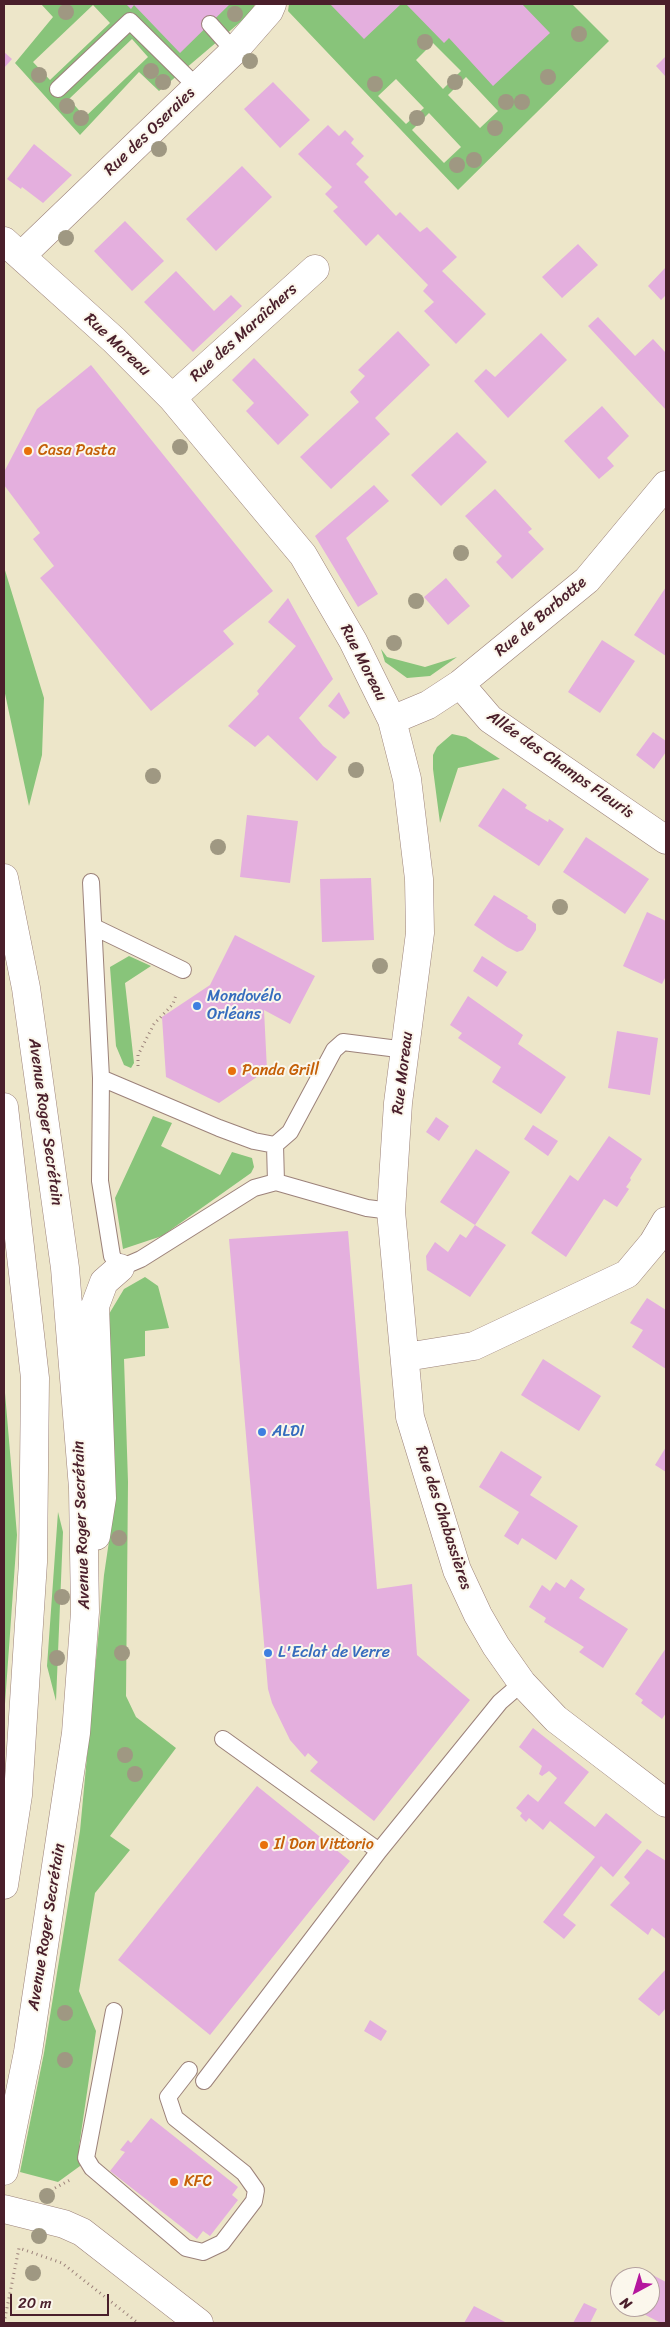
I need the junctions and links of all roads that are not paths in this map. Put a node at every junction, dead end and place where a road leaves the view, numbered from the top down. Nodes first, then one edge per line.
1 (272, 4) edge
2 (210, 24) dead end
3 (234, 51) junction
4 (197, 87) junction
5 (58, 88) dead end
6 (12, 248) edge
7 (315, 269) dead end
8 (172, 398) junction
9 (666, 485) edge
10 (460, 684) junction
11 (392, 720) junction
12 (666, 840) edge
13 (4, 878) edge
14 (91, 882) dead end
15 (94, 927) junction
16 (183, 970) road end
17 (406, 1050) junction
18 (101, 1078) junction
19 (4, 1110) edge
20 (274, 1145) junction
21 (276, 1182) junction
22 (391, 1211) junction
23 (662, 1239) edge
24 (120, 1268) junction
25 (406, 1357) junction
26 (85, 1612) junction
27 (522, 1683) junction
28 (223, 1739) dead end
29 (18, 1796) junction
30 (666, 1803) edge
31 (4, 1833) edge
32 (379, 1851) junction
33 (4, 1885) edge
34 (114, 2011) dead end
35 (189, 2070) dead end
36 (204, 2081) dead end
37 (4, 2171) edge
38 (4, 2209) edge
39 (199, 2323) edge

1 - 3 street, Rue des Oseraies
2 - 3 lane
3 - 4 street, Rue des Oseraies
4 - 5 lane
4 - 6 street, Rue des Oseraies
6 - 8 street, Rue Moreau
7 - 8 street, Rue des Maraîchers
8 - 11 street, Rue Moreau
9 - 10 street, Rue de Barbotte
10 - 11 street, Rue de Barbotte
10 - 12 street, Allée des Champs Fleuris
11 - 17 street, Rue Moreau
13 - 26 street, Avenue Roger Secrétain
14 - 15 lane
15 - 16 lane
15 - 18 lane
17 - 20 lane
17 - 22 street, Rue Moreau
18 - 20 lane
18 - 24 lane
19 - 29 street
20 - 21 lane
21 - 22 lane
21 - 24 lane
22 - 25 street, Rue des Chabassières
23 - 25 street
24 - 26 street
25 - 27 street, Rue des Chabassières
26 - 37 street, Avenue Roger Secrétain
27 - 30 street, Rue des Chabassières
27 - 32 lane
28 - 32 lane
29 - 31 street
29 - 33 street
32 - 36 lane
34 - 35 lane
38 - 39 street

